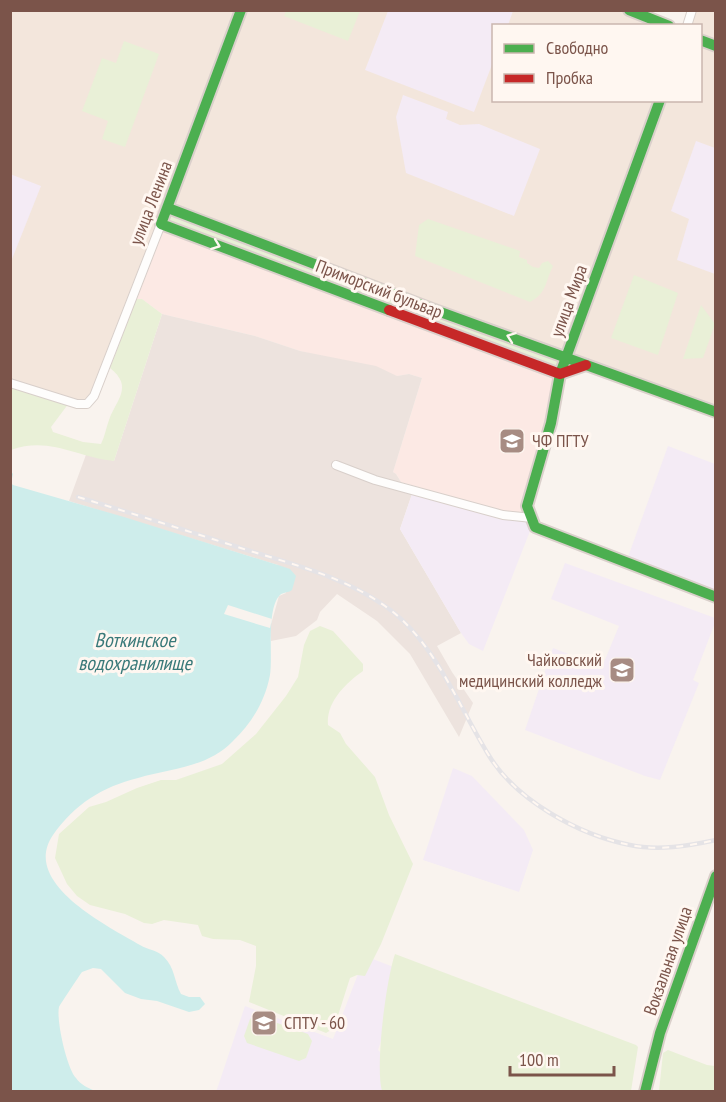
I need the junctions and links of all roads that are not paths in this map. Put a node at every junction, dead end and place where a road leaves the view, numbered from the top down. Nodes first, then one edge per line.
1 (241, 10) edge
2 (629, 10) edge
3 (664, 24) edge
4 (659, 102) edge
5 (168, 208) junction
6 (161, 224) junction
7 (566, 358) junction
8 (586, 365) junction
9 (560, 374) junction
10 (10, 383) edge
11 (716, 412) edge
12 (336, 465) dead end
13 (532, 518) junction
14 (716, 597) edge
15 (716, 876) edge
16 (645, 1092) edge

1 - 5 street, улица Ленина
2 - 3 street
4 - 7 street, улица Мира
5 - 6 street, улица Ленина
7 -> 5 street, Приморский бульвар
6 -> 9 street, Приморский бульвар
6 - 10 street, улица Ленина
7 - 8 street, Приморский бульвар
7 - 9 street, улица Мира
8 - 9 street
8 - 11 street, Приморский бульвар
9 - 13 street, улица Мира
12 - 13 street
13 - 14 street
15 - 16 street, Вокзальная улица

